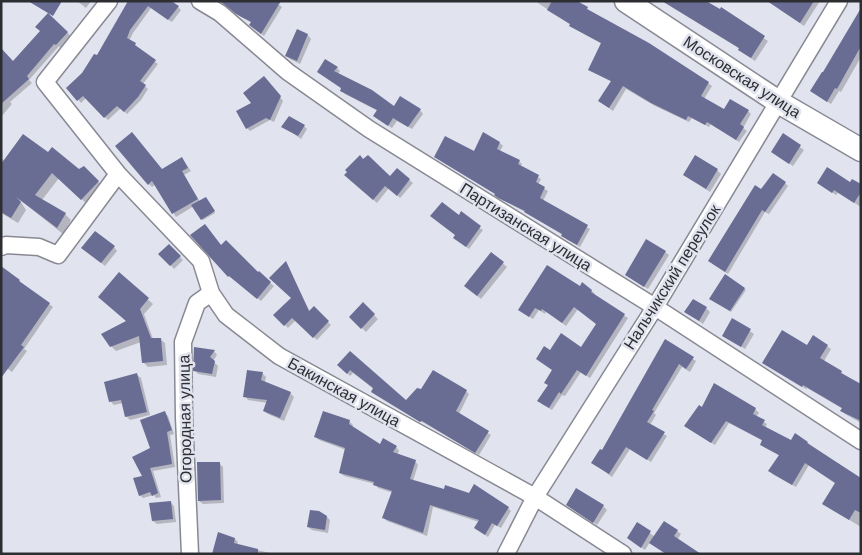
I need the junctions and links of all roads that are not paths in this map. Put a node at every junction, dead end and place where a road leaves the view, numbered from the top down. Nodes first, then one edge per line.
1 (109, 1) edge
2 (200, 1) edge
3 (626, 1) edge
4 (840, 1) edge
5 (780, 103) junction
6 (861, 150) edge
7 (118, 174) junction
8 (1, 247) edge
9 (211, 293) junction
10 (655, 307) junction
11 (861, 441) edge
12 (535, 498) junction
13 (190, 554) edge
14 (506, 554) edge
15 (623, 554) edge

1 - 7 street, Бакинская улица
2 - 10 street, Партизанская улица
3 - 5 street, Московская улица
4 - 5 street, Нальчикский переулок
5 - 6 street, Московская улица
5 - 10 street, Нальчикский переулок
7 - 8 street
7 - 9 street, Бакинская улица
9 - 12 street, Бакинская улица
9 - 13 street, Огородная улица
10 - 11 street, Партизанская улица
10 - 12 street, Нальчикский переулок
12 - 14 street, Нальчикский переулок
12 - 15 street, Бакинская улица

